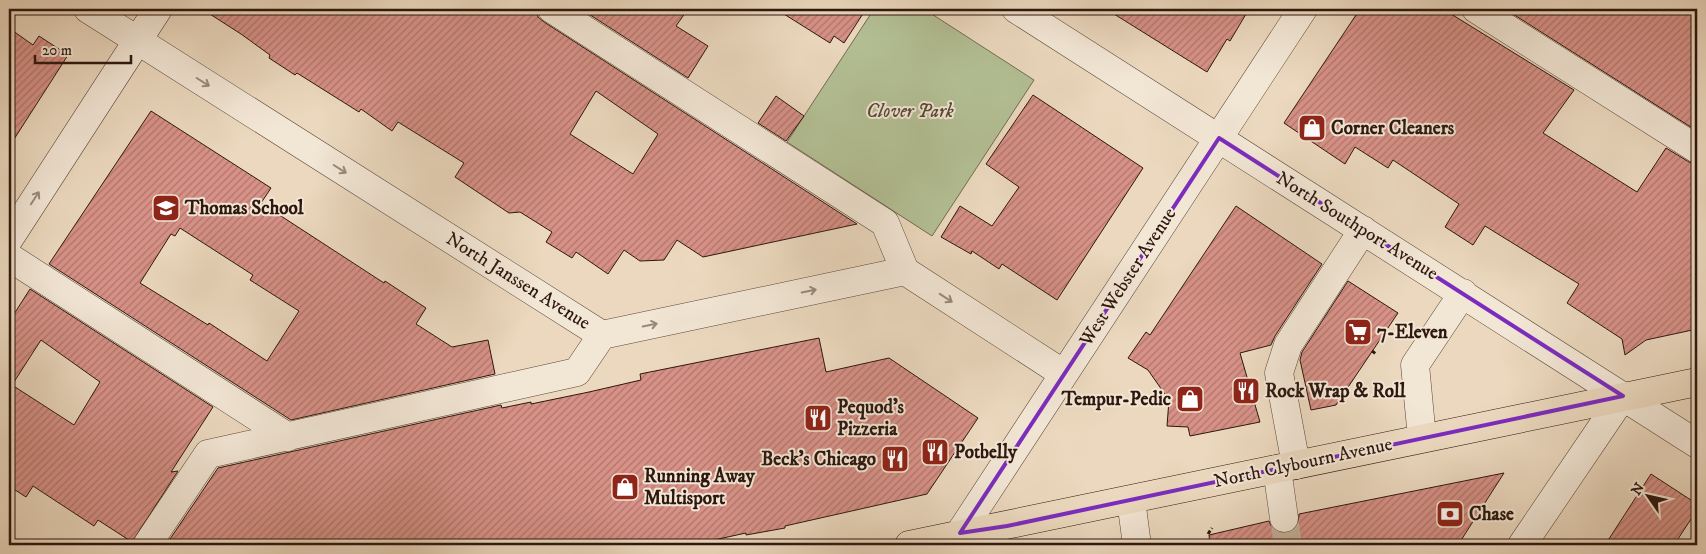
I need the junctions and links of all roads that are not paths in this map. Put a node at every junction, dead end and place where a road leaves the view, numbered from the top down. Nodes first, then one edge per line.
1 (88, 9) edge
2 (158, 9) edge
3 (552, 9) edge
4 (1303, 9) edge
5 (1476, 9) edge
6 (1021, 10) edge
7 (138, 41) junction
8 (1219, 138) junction
9 (1697, 150) edge
10 (1363, 230) junction
11 (9, 239) edge
12 (9, 257) edge
13 (905, 271) junction
14 (1463, 293) junction
15 (602, 335) junction
16 (1064, 374) junction
17 (1697, 382) edge
18 (1623, 396) junction
19 (288, 437) junction
20 (1422, 438) junction
21 (1697, 444) edge
22 (1286, 467) junction
23 (1131, 500) junction
24 (1284, 518) tunnel mouth
25 (956, 539) edge
26 (147, 545) edge
27 (909, 545) edge
28 (1137, 545) edge
29 (1522, 545) edge

1 - 7 street, North Janssen Avenue
2 - 7 street
3 - 13 street
4 - 8 street, West Webster Avenue
5 - 9 street
6 - 8 street, North Southport Avenue
11 -> 7 street
7 -> 15 street, North Janssen Avenue
8 - 10 street, North Southport Avenue
8 - 16 street, West Webster Avenue
10 - 14 street, North Southport Avenue
10 - 22 street
12 - 19 street
15 -> 13 street, North Janssen Avenue
13 -> 16 street
14 - 18 street, North Southport Avenue
14 - 20 street
15 - 19 street
16 - 25 street, West Webster Avenue
17 - 18 main road, North Clybourn Avenue
18 - 20 main road, North Clybourn Avenue
18 - 21 street, North Southport Avenue
18 - 29 street
19 - 26 street
20 - 22 main road, North Clybourn Avenue
22 - 23 main road, North Clybourn Avenue
22 - 24 street
23 - 25 main road, North Clybourn Avenue
23 - 28 street
25 - 27 main road, North Clybourn Avenue

